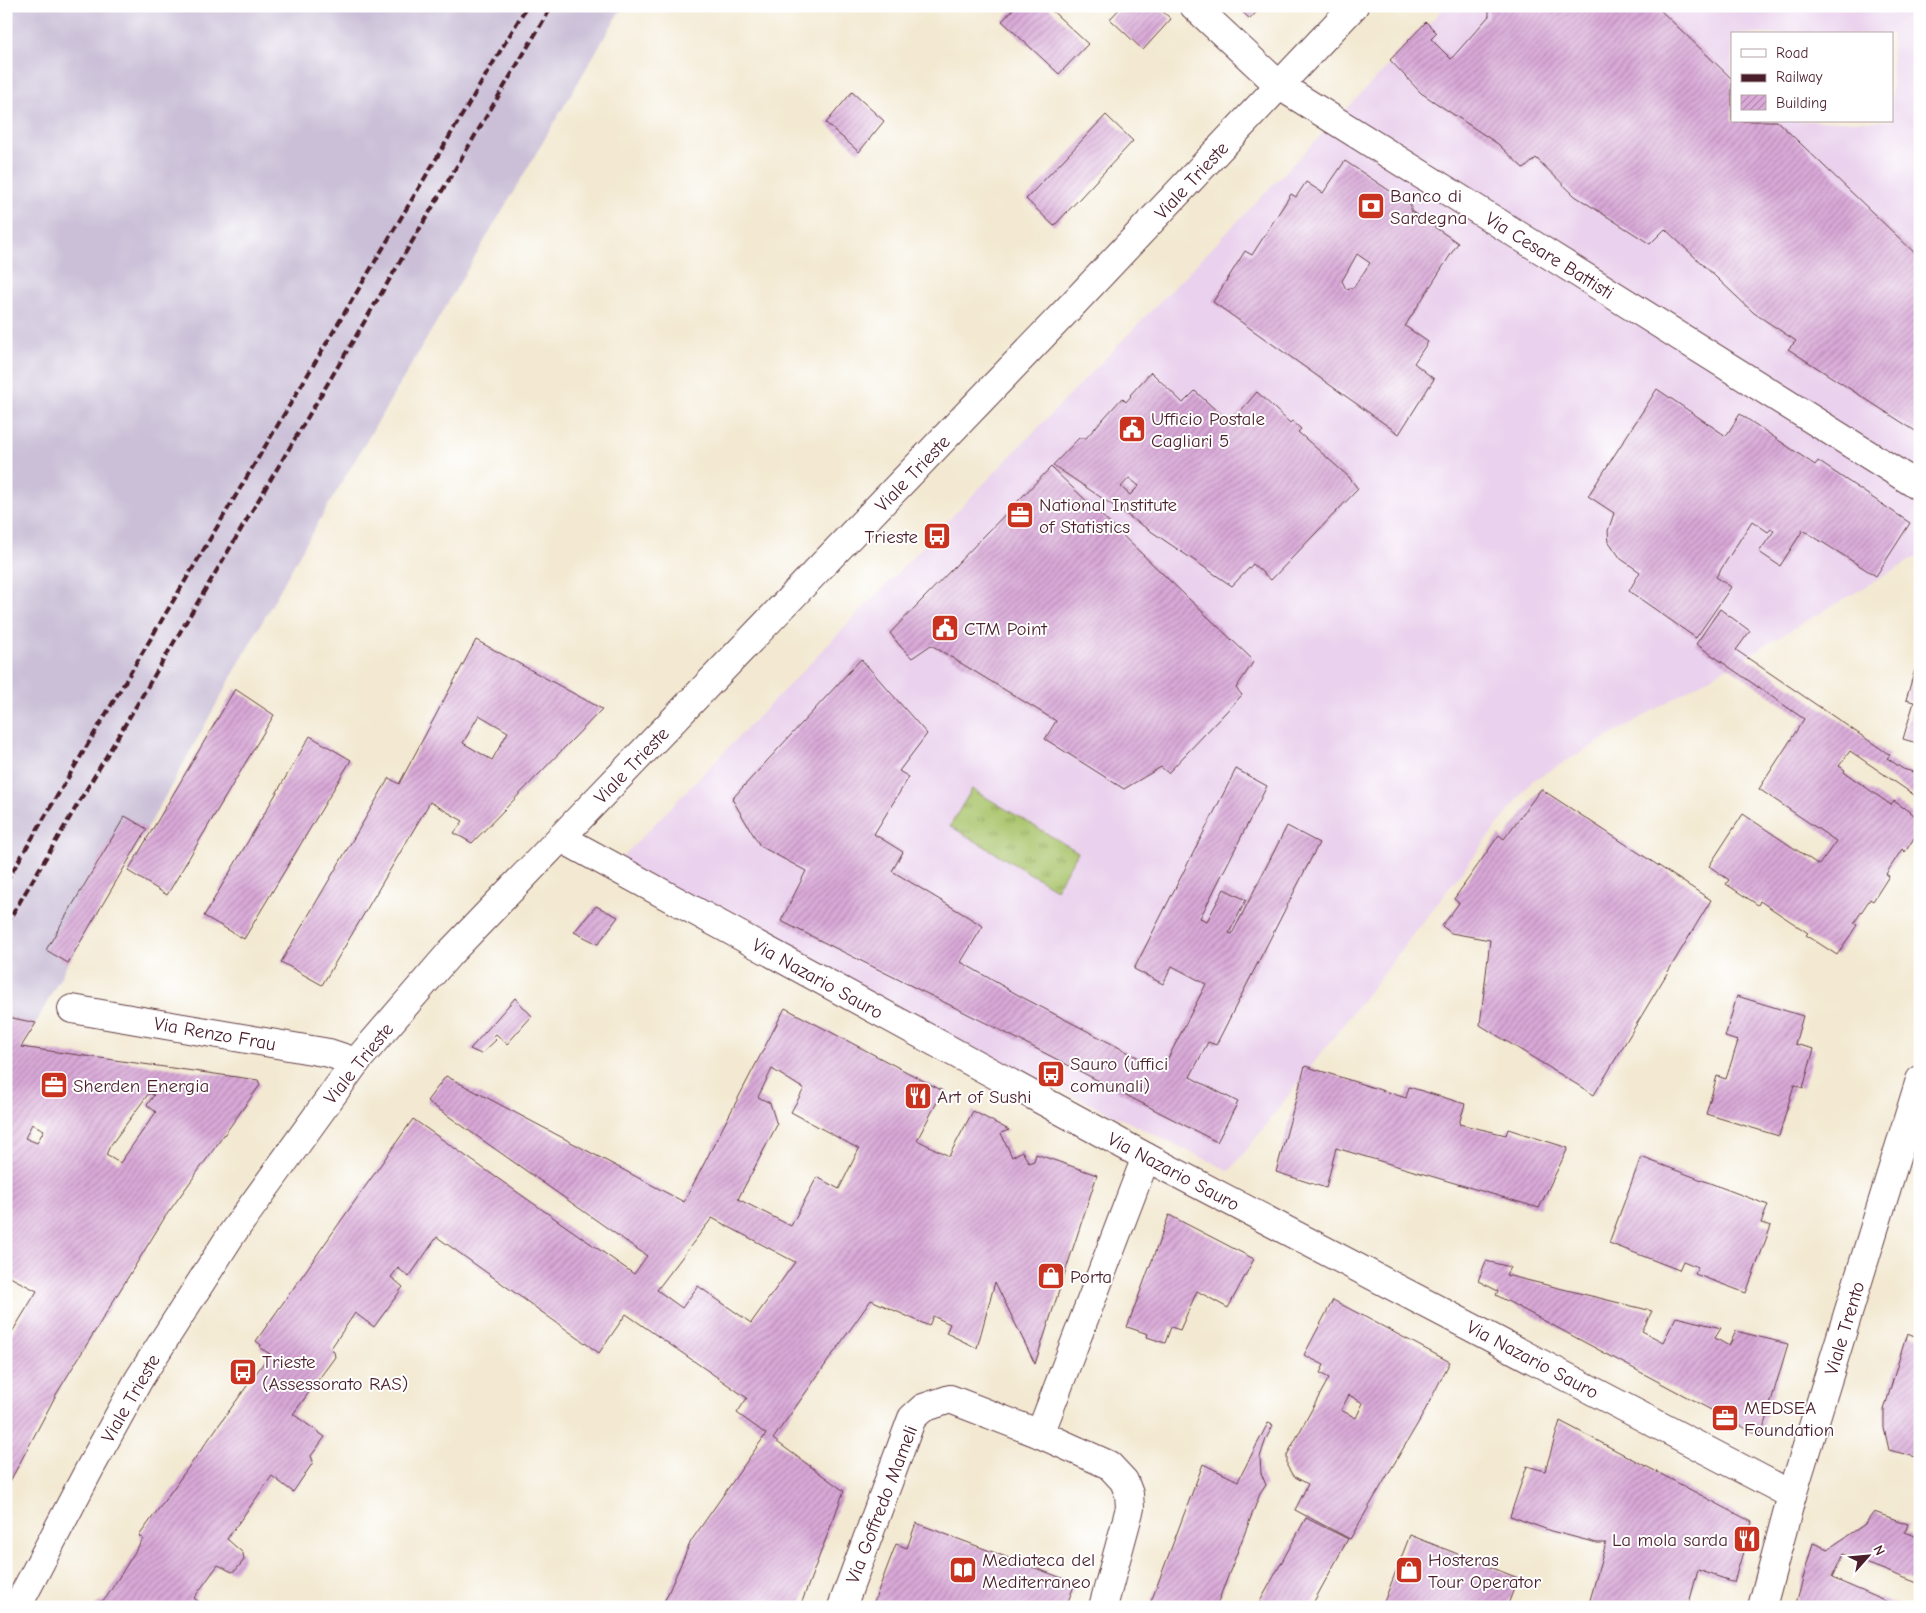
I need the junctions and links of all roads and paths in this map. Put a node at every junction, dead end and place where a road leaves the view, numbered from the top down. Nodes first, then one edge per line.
1 (1194, 6) edge
2 (1354, 6) edge
3 (1280, 86) junction
4 (1920, 487) edge
5 (561, 838) junction
6 (72, 1009) dead end
7 (356, 1062) junction
8 (1920, 1080) edge
9 (1146, 1157) junction
10 (1040, 1434) junction
11 (1792, 1495) junction
12 (17, 1607) edge
13 (842, 1607) edge
14 (1103, 1607) edge
15 (1762, 1607) edge

1 - 3 street, Via Cesare Battisti
2 - 3 street, Viale Trieste
3 - 4 street, Via Cesare Battisti
3 - 5 street, Viale Trieste
5 - 7 street, Viale Trieste
5 - 9 street, Via Nazario Sauro
6 - 7 street, Via Renzo Frau
7 - 12 street, Viale Trieste
8 - 11 street, Viale Trento
9 - 10 street
9 - 11 street, Via Nazario Sauro
10 - 13 street, Via Goffredo Mameli
10 - 14 street, Via Goffredo Mameli
11 - 15 street, Viale Trento

